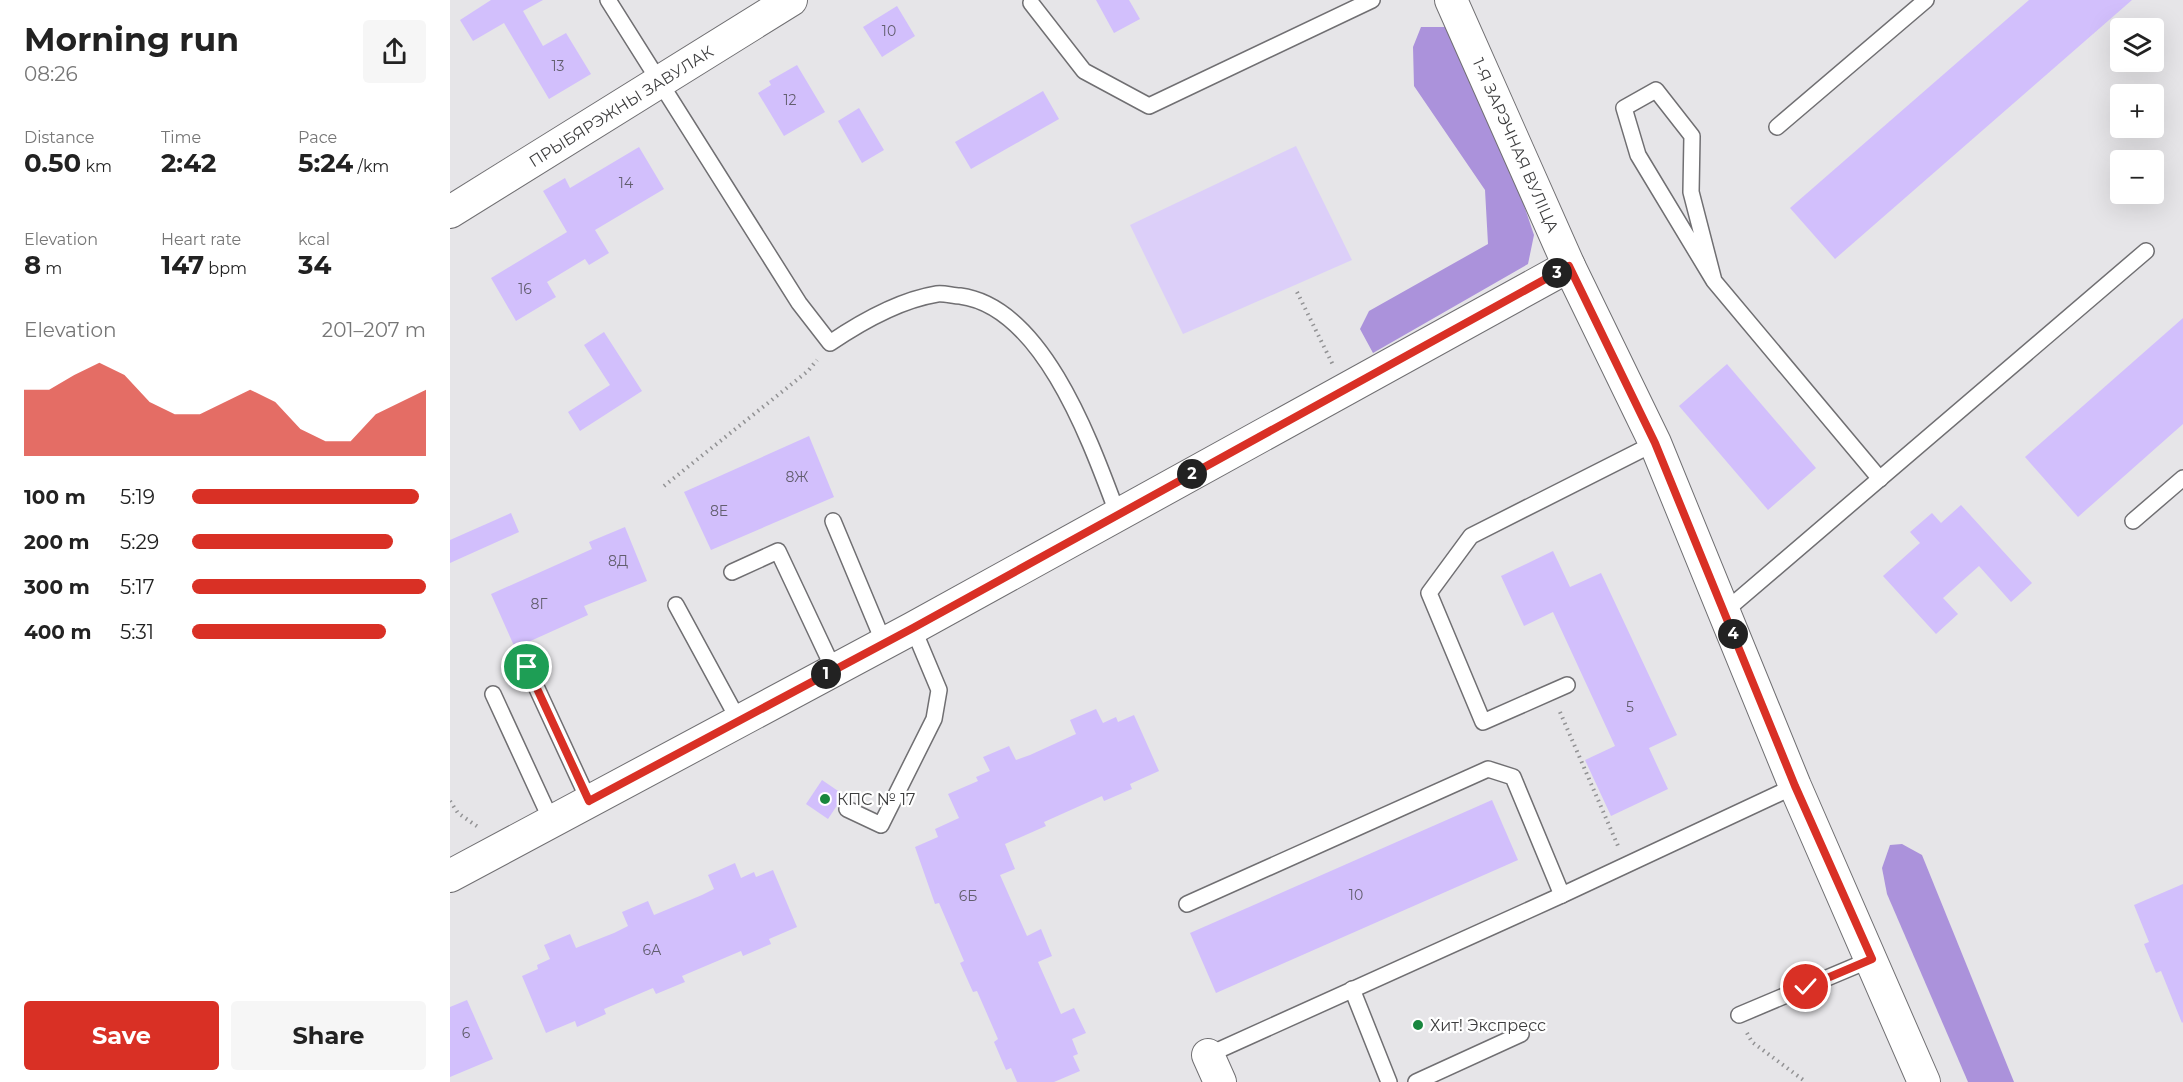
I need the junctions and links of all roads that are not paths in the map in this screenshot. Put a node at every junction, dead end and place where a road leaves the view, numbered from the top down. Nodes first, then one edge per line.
1 (608, 0) edge
2 (790, 0) edge
3 (1372, 0) edge
4 (1451, 0) edge
5 (1926, 0) edge
6 (1031, 3) dead end
7 (660, 83) junction
8 (1777, 127) dead end
9 (450, 212) edge
10 (2146, 251) dead end
11 (1569, 266) junction
12 (1714, 281) junction
13 (1655, 443) junction
14 (1880, 478) junction
15 (2183, 478) edge
16 (1118, 515) junction
17 (832, 521) dead end
18 (2133, 521) dead end
19 (732, 572) dead end
20 (676, 605) dead end
21 (1724, 612) junction
22 (913, 628) junction
23 (884, 643) junction
24 (527, 667) dead end
25 (834, 670) junction
26 (1567, 685) dead end
27 (493, 694) dead end
28 (739, 721) junction
29 (1795, 786) junction
30 (589, 801) junction
31 (847, 809) dead end
32 (552, 822) junction
33 (450, 876) edge
34 (1562, 895) junction
35 (1187, 904) dead end
36 (1872, 959) junction
37 (1352, 989) junction
38 (1739, 1015) road end
39 (1521, 1034) dead end
40 (1214, 1068) edge
41 (1389, 1082) edge
42 (1416, 1082) edge
43 (1924, 1082) edge

1 - 7 lane
2 - 7 street, ПРЫБЯРЭЖНЫ ЗАВУЛАК
3 - 6 lane
4 - 11 street, 1-Я ЗАРЭЧНАЯ ВУЛІЦА
5 - 8 lane
7 - 9 street, ПРЫБЯРЭЖНЫ ЗАВУЛАК
7 - 16 lane
10 - 14 lane
11 - 13 street, 1-Я ЗАРЭЧНАЯ ВУЛІЦА
11 - 16 street
12 - 12 lane
12 - 14 lane
13 - 21 street, 1-Я ЗАРЭЧНАЯ ВУЛІЦА
13 - 26 lane
14 - 21 lane
15 - 18 lane
16 - 22 street
17 - 23 lane
19 - 25 lane
20 - 28 lane
21 - 29 street, 1-Я ЗАРЭЧНАЯ ВУЛІЦА
22 - 23 street
22 - 31 lane
23 - 25 street
24 - 30 lane
25 - 28 street
27 - 32 lane
28 - 30 street
29 - 34 lane
29 - 36 street, 1-Я ЗАРЭЧНАЯ ВУЛІЦА
30 - 32 street
32 - 33 street
34 - 35 lane
34 - 37 lane
36 - 38 lane
36 - 43 street, 1-Я ЗАРЭЧНАЯ ВУЛІЦА
37 - 40 lane
37 - 41 lane
39 - 42 lane

